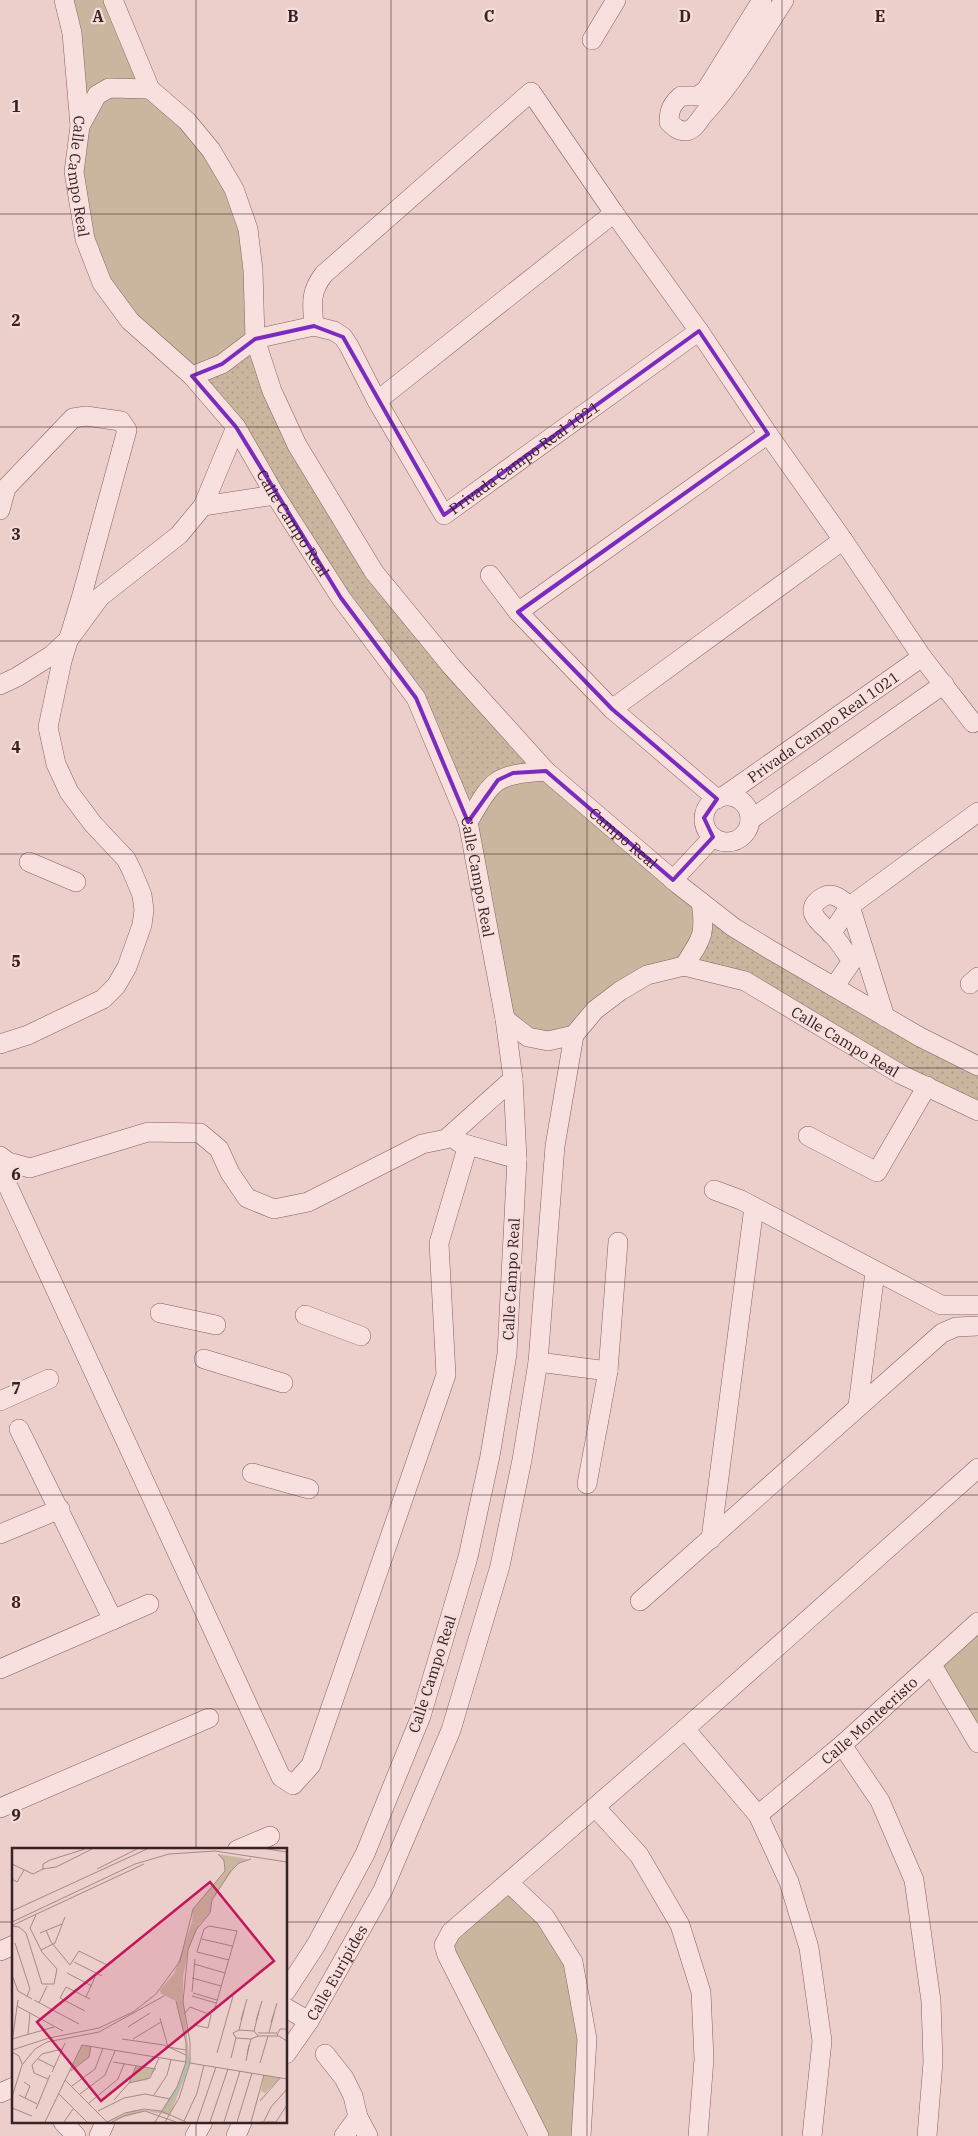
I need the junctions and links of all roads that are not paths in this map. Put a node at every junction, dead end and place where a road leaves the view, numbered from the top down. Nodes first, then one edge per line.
1 (64, 0) edge
2 (113, 0) edge
3 (616, 0) edge
4 (762, 0) edge
5 (784, 0) edge
6 (592, 40) dead end
7 (150, 89) junction
8 (80, 126) junction
9 (614, 213) junction
10 (314, 326) junction
11 (699, 331) junction
12 (256, 339) junction
13 (192, 376) junction
14 (377, 401) junction
15 (236, 428) junction
16 (768, 434) junction
17 (275, 495) junction
18 (203, 506) junction
19 (0, 510) edge
20 (843, 540) junction
21 (490, 576) dead end
22 (518, 612) junction
23 (69, 639) junction
24 (922, 657) junction
25 (944, 684) junction
26 (0, 685) edge
27 (612, 709) junction
28 (973, 723) dead end
29 (546, 771) junction
30 (721, 797) junction
31 (978, 812) edge
32 (750, 820) junction
33 (468, 822) junction
34 (713, 837) junction
35 (29, 862) dead end
36 (673, 880) junction
37 (76, 882) dead end
38 (701, 902) junction
39 (850, 906) junction
40 (832, 934) junction
41 (859, 956) junction
42 (684, 966) junction
43 (834, 987) junction
44 (886, 1017) junction
45 (505, 1020) junction
46 (574, 1035) junction
47 (0, 1044) edge
48 (978, 1066) edge
49 (513, 1078) junction
50 (927, 1086) junction
51 (978, 1111) edge
52 (808, 1136) dead end
53 (446, 1139) junction
54 (468, 1145) junction
55 (0, 1156) edge
56 (517, 1159) junction
57 (0, 1169) edge
58 (714, 1190) dead end
59 (754, 1207) junction
60 (618, 1242) dead end
61 (875, 1272) junction
62 (941, 1305) junction
63 (978, 1305) edge
64 (160, 1313) dead end
65 (305, 1315) dead end
66 (216, 1325) dead end
67 (978, 1326) edge
68 (942, 1333) junction
69 (361, 1336) dead end
70 (204, 1359) dead end
71 (538, 1362) junction
72 (608, 1371) junction
73 (49, 1379) dead end
74 (283, 1383) dead end
75 (0, 1401) edge
76 (858, 1406) junction
77 (19, 1429) dead end
78 (978, 1468) edge
79 (252, 1473) dead end
80 (587, 1484) dead end
81 (309, 1489) dead end
82 (60, 1509) junction
83 (0, 1534) edge
84 (711, 1539) junction
85 (640, 1601) dead end
86 (149, 1604) dead end
87 (112, 1620) junction
88 (978, 1622) edge
89 (932, 1665) junction
90 (0, 1668) edge
91 (209, 1718) dead end
92 (685, 1729) junction
93 (978, 1743) edge
94 (842, 1745) junction
95 (0, 1808) edge
96 (596, 1808) junction
97 (758, 1815) junction
98 (270, 1836) dead end
99 (242, 1848) edge
100 (509, 1883) junction
101 (12, 1946) edge
102 (0, 1951) edge
103 (288, 1988) edge
104 (288, 2009) edge
105 (309, 2021) junction
106 (288, 2051) edge
107 (326, 2054) dead end
108 (12, 2088) edge
109 (0, 2093) edge
110 (358, 2117) junction
111 (65, 2124) edge
112 (104, 2124) edge
113 (202, 2124) edge
114 (241, 2124) edge
115 (76, 2136) edge
116 (99, 2136) edge
117 (195, 2136) edge
118 (236, 2136) edge
119 (344, 2136) edge
120 (368, 2136) edge
121 (539, 2136) edge
122 (581, 2136) edge
123 (698, 2136) edge
124 (812, 2136) edge
125 (928, 2136) edge

1 - 8 street, Calle Campo Real
2 - 7 street
3 - 6 street
4 - 5 street
7 - 8 street
7 - 12 street
8 - 13 street, Calle Campo Real
9 - 10 street
9 - 11 street
9 - 14 street
10 - 12 street
10 - 14 street, Privada Campo Real 1021
11 - 14 street, Privada Campo Real 1021
11 - 16 street
12 - 13 street
12 - 29 street
13 - 15 street, Calle Campo Real
15 - 17 street, Calle Campo Real
15 - 18 street
16 - 20 street
16 - 22 street
17 - 18 street
17 - 33 street, Calle Campo Real
18 - 23 street
19 - 23 street
20 - 24 street
20 - 27 street
21 - 22 street
22 - 27 street
23 - 26 street
23 - 47 street
24 - 25 street
24 - 30 street, Privada Campo Real 1021
25 - 28 street
25 - 32 street
27 - 30 street
29 - 33 street
29 - 36 street, Campo Real
30 - 32 street
30 - 34 street
31 - 39 street
32 - 34 street
33 - 45 street, Calle Campo Real
34 - 36 street
35 - 37 street
36 - 38 street, Campo Real
38 - 42 street
38 - 43 street
39 - 40 street
39 - 40 street
39 - 41 street
40 - 41 street
41 - 43 street
41 - 44 street
42 - 46 street
42 - 50 street, Calle Campo Real
43 - 44 street
44 - 48 street
45 - 46 street
45 - 49 street, Calle Campo Real
46 - 71 street
49 - 53 street
49 - 56 street, Calle Campo Real
50 - 51 street, Calle Campo Real
50 - 52 street
53 - 54 street
53 - 55 street
54 - 56 street
54 - 57 street
56 - 103 street, Calle Campo Real
58 - 59 street
59 - 61 street
59 - 84 street
60 - 72 street
61 - 62 street
61 - 76 street
62 - 63 street
62 - 68 street
64 - 66 street
65 - 69 street
67 - 68 street
68 - 76 street
70 - 74 street
71 - 72 street
71 - 105 street, Calle Eurípides
72 - 80 street
73 - 75 street
76 - 84 street
77 - 82 street
78 - 92 street
79 - 81 street
82 - 83 street
82 - 87 street
84 - 85 street
86 - 87 street
87 - 90 street
88 - 89 street, Calle Montecristo
89 - 93 street
89 - 94 street, Calle Montecristo
91 - 95 street
92 - 96 street
92 - 97 street
94 - 97 street, Calle Montecristo
94 - 125 street
96 - 100 street
96 - 123 street
97 - 124 street
98 - 99 street
100 - 121 street
100 - 122 street
101 - 102 street
104 - 105 street
105 - 106 street, Calle Eurípides
107 - 110 street
108 - 109 street
110 - 119 street
110 - 120 street
111 - 115 street
112 - 116 street
113 - 117 street
114 - 118 street

